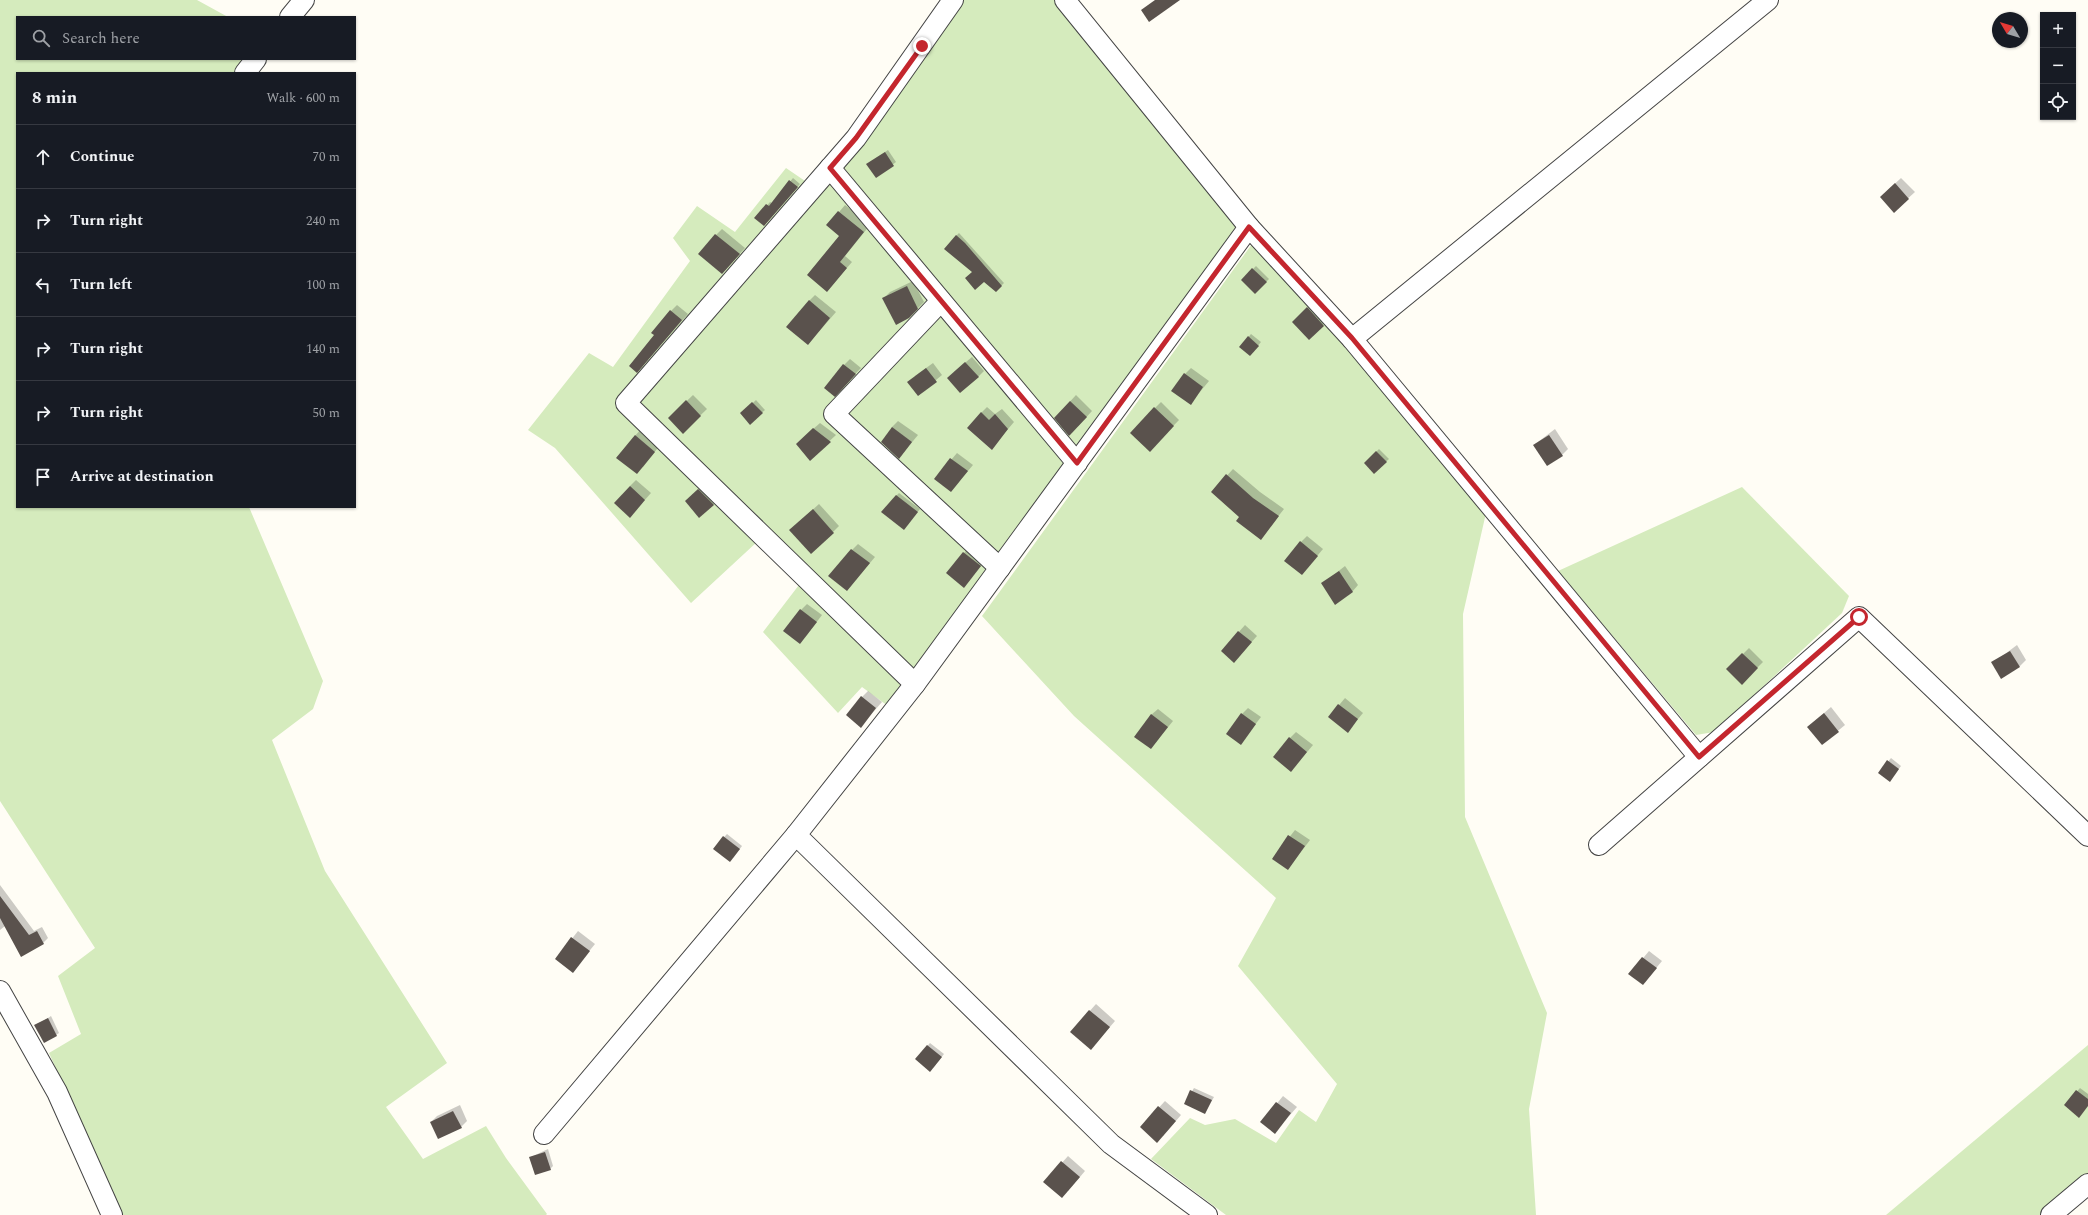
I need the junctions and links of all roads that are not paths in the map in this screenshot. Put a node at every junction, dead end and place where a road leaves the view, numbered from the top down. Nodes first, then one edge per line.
1 (304, 0) edge
2 (953, 0) edge
3 (1065, 0) edge
4 (1768, 0) edge
5 (291, 16) edge
6 (255, 60) edge
7 (246, 72) edge
8 (830, 168) junction
9 (1249, 227) junction
10 (941, 301) junction
11 (1352, 338) junction
12 (1077, 463) junction
13 (1000, 568) junction
14 (915, 684) junction
15 (1699, 757) junction
16 (796, 835) junction
17 (2088, 836) edge
18 (1599, 845) dead end
19 (0, 991) edge
20 (544, 1134) dead end
21 (2088, 1184) edge
22 (112, 1215) edge
23 (1207, 1215) edge
24 (2051, 1215) edge

1 - 5 street
2 - 8 street
3 - 9 street
4 - 11 street
6 - 7 street
8 - 10 street
8 - 14 street
9 - 11 street
9 - 12 street
10 - 12 street
10 - 13 street
11 - 15 street
12 - 13 street
13 - 14 street
14 - 16 street
15 - 17 street
15 - 18 street
16 - 20 street
16 - 23 street
19 - 22 street
21 - 24 street

